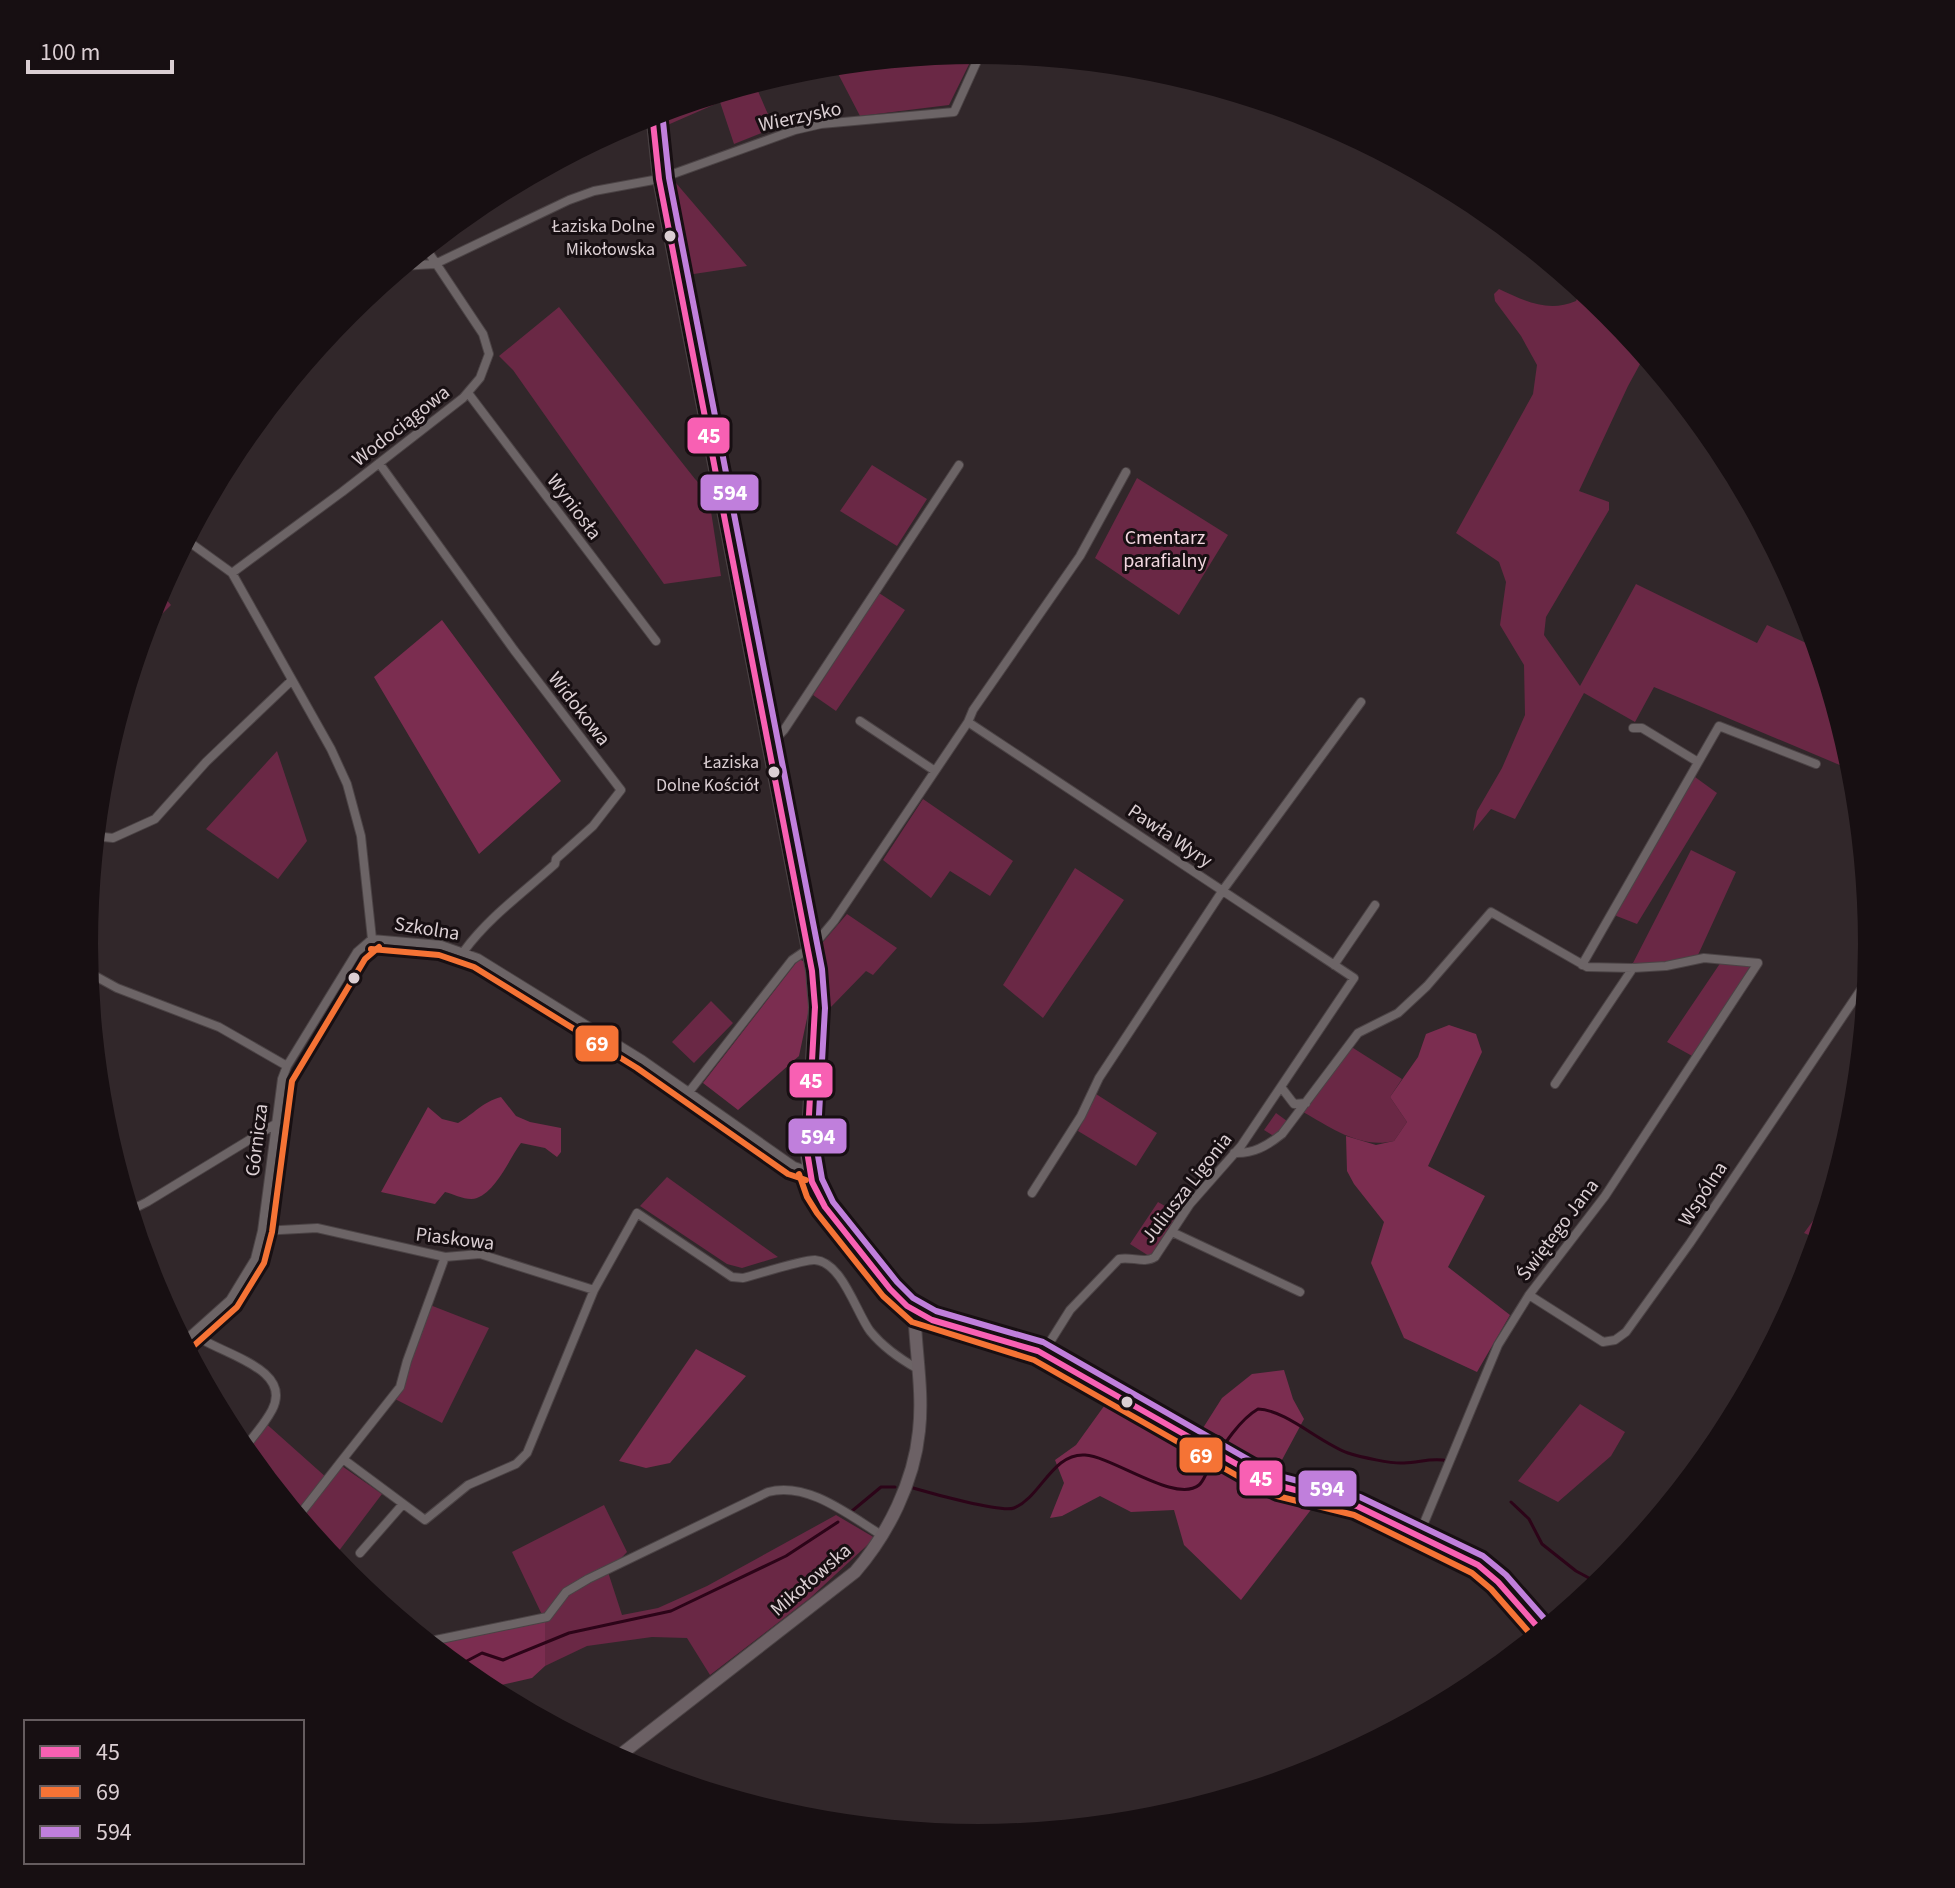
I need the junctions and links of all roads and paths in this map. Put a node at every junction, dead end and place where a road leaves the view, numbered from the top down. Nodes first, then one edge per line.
1 (976, 64) edge
2 (653, 126) edge
3 (659, 179) junction
4 (430, 256) edge
5 (435, 264) junction
6 (418, 265) edge
7 (468, 393) junction
8 (379, 463) junction
9 (959, 465) dead end
10 (1126, 472) dead end
11 (193, 545) edge
12 (232, 573) junction
13 (656, 641) dead end
14 (291, 681) junction
15 (1361, 702) dead end
16 (860, 721) dead end
17 (968, 722) junction
18 (1633, 728) dead end
19 (769, 746) junction
20 (1698, 762) junction
21 (1816, 764) dead end
22 (935, 771) junction
23 (104, 837) edge
24 (1223, 890) junction
25 (1375, 905) dead end
26 (372, 939) junction
27 (808, 947) junction
28 (464, 951) junction
29 (1334, 965) junction
30 (1582, 965) junction
31 (1633, 968) junction
32 (99, 978) edge
33 (1354, 978) joint
34 (1856, 997) edge
35 (287, 1066) junction
36 (1555, 1084) dead end
37 (1281, 1087) junction
38 (689, 1092) junction
39 (1306, 1103) junction
40 (277, 1123) junction
41 (1234, 1153) junction
42 (809, 1171) junction
43 (1032, 1193) dead end
44 (137, 1206) edge
45 (262, 1231) junction
46 (1172, 1232) junction
47 (445, 1257) junction
48 (594, 1290) junction
49 (1300, 1292) dead end
50 (1529, 1295) junction
51 (918, 1314) junction
52 (193, 1334) junction
53 (190, 1337) edge
54 (1043, 1353) junction
55 (918, 1369) junction
56 (250, 1439) edge
57 (343, 1459) junction
58 (403, 1504) junction
59 (304, 1509) edge
60 (1419, 1535) junction
61 (883, 1536) junction
62 (360, 1553) dead end
63 (1535, 1624) edge
64 (439, 1639) edge
65 (626, 1750) edge

1 - 3 street, Wierzysko
2 - 3 street
3 - 5 street
3 - 19 street
4 - 5 street
5 - 6 street
5 - 7 street, Wodociągowa
7 - 8 street, Wodociągowa
7 - 13 street, Wyniosła
8 - 12 street, Wodociągowa
8 - 28 street, Widokowa
9 - 19 street
10 - 17 street
11 - 12 street
12 - 14 street, Szkolna
14 - 23 street
14 - 26 street, Szkolna
15 - 24 street
16 - 22 street
17 - 22 street
17 - 24 street, Pawła Wyry
18 - 20 street
19 - 27 street
20 - 21 street
20 - 30 street
22 - 27 street
24 - 29 street, Pawła Wyry
24 - 43 street
25 - 29 street
26 - 28 street, Szkolna
26 - 35 street, Górnicza
27 - 38 street
27 - 42 street
28 - 38 street, Szkolna
29 - 33 street, Pawła Wyry
30 - 31 street
30 - 39 street
31 - 36 street
31 - 50 street, Świętego Jana
32 - 35 street
33 - 37 street, Juliusza Ligonia
34 - 50 street, Wspólna
35 - 40 street, Górnicza
37 - 39 street
37 - 41 street, Juliusza Ligonia
38 - 42 street, Szkolna
39 - 41 street
40 - 44 street
40 - 45 street, Górnicza
41 - 46 street, Juliusza Ligonia
42 - 51 street
45 - 47 street, Piaskowa
45 - 52 street, Górnicza
46 - 49 street
46 - 54 street, Juliusza Ligonia
47 - 48 street, Piaskowa
47 - 57 street
48 - 55 street
48 - 58 street
50 - 60 street, Świętego Jana
51 - 54 street
51 - 55 street, Mikołowska
52 - 53 street, Górnicza
52 - 56 street
54 - 60 street
55 - 61 street, Mikołowska
57 - 58 street
57 - 59 street
58 - 62 street
60 - 63 street
61 - 64 street
61 - 65 street, Mikołowska

